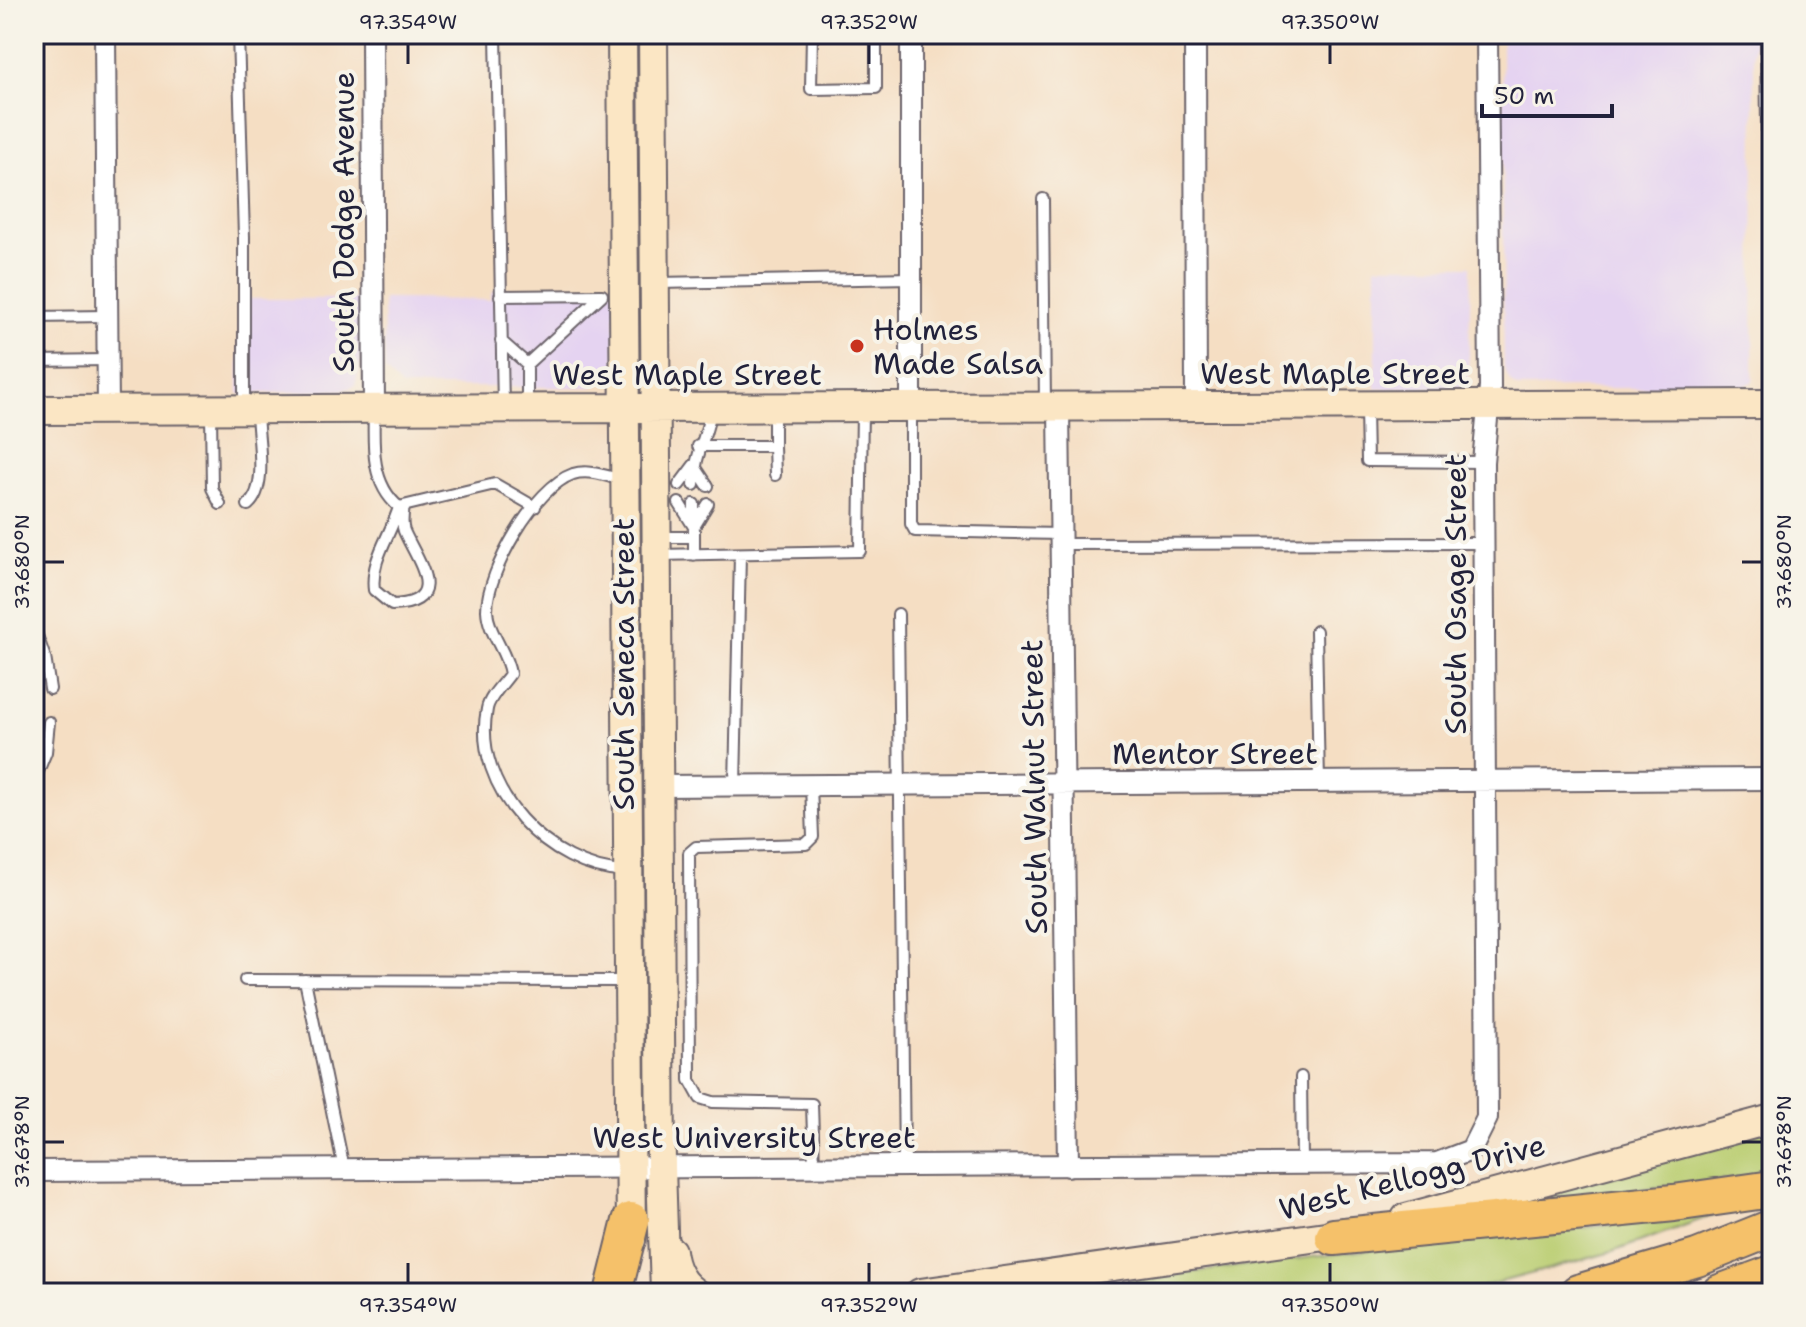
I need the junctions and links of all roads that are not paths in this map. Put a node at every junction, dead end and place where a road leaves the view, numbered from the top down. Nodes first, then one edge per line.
1 (105, 34) edge
2 (238, 34) edge
3 (372, 34) edge
4 (496, 34) edge
5 (622, 34) edge
6 (653, 34) edge
7 (812, 34) edge
8 (876, 34) edge
9 (911, 34) edge
10 (1195, 34) edge
11 (1487, 34) edge
12 (1771, 34) edge
13 (1772, 130) edge
14 (1043, 199) dead end
15 (911, 278) junction
16 (656, 283) junction
17 (614, 295) junction
18 (500, 296) junction
19 (107, 316) junction
20 (34, 317) edge
21 (501, 341) junction
22 (107, 360) junction
23 (34, 361) edge
24 (527, 364) junction
25 (1772, 404) edge
26 (911, 407) junction
27 (1052, 407) junction
28 (1196, 407) junction
29 (1366, 407) junction
30 (1487, 407) junction
31 (627, 408) junction
32 (657, 408) junction
33 (712, 408) junction
34 (774, 408) junction
35 (862, 408) junction
36 (250, 409) junction
37 (374, 409) junction
38 (515, 409) junction
39 (34, 410) edge
40 (108, 410) junction
41 (211, 410) junction
42 (698, 446) junction
43 (774, 446) junction
44 (1483, 462) junction
45 (694, 465) junction
46 (775, 475) dead end
47 (627, 482) junction
48 (679, 485) dead end
49 (694, 485) dead end
50 (708, 486) dead end
51 (679, 503) dead end
52 (220, 504) dead end
53 (694, 504) dead end
54 (708, 504) dead end
55 (248, 505) dead end
56 (402, 506) junction
57 (535, 507) junction
58 (694, 532) junction
59 (1061, 539) junction
60 (1484, 543) junction
61 (657, 546) junction
62 (740, 554) junction
63 (694, 555) junction
64 (898, 614) dead end
65 (34, 627) edge
66 (1316, 631) dead end
67 (34, 648) edge
68 (45, 657) junction
69 (50, 689) dead end
70 (49, 722) dead end
71 (1772, 779) edge
72 (34, 781) edge
73 (1064, 782) junction
74 (1319, 783) junction
75 (1486, 783) junction
76 (900, 784) junction
77 (811, 785) junction
78 (657, 786) junction
79 (735, 786) junction
80 (629, 872) junction
81 (675, 893) junction
82 (245, 980) dead end
83 (305, 980) junction
84 (630, 981) junction
85 (674, 1004) junction
86 (1301, 1077) dead end
87 (1772, 1119) edge
88 (1471, 1150) joint
89 (1302, 1164) junction
90 (814, 1166) junction
91 (904, 1166) junction
92 (1068, 1166) junction
93 (661, 1167) junction
94 (631, 1168) junction
95 (344, 1169) junction
96 (34, 1171) edge
97 (1772, 1189) edge
98 (631, 1221) junction
99 (1772, 1228) edge
100 (1334, 1237) junction
101 (1772, 1274) edge
102 (613, 1293) edge
103 (630, 1293) edge
104 (665, 1293) edge
105 (695, 1293) edge
106 (920, 1293) edge
107 (1578, 1293) edge
108 (1720, 1293) edge

1 - 19 street
2 - 36 lane
3 - 37 street, South Dodge Avenue
4 - 18 lane
5 - 17 street, South Seneca Street
6 - 16 street, South Seneca Street
7 - 8 lane
9 - 15 street
10 - 28 street
11 - 30 street, South Osage Street
12 - 13 street
14 - 27 lane
15 - 16 lane
15 - 26 street
16 - 32 street, South Seneca Street
17 - 18 lane
17 - 24 lane
17 - 31 street, South Seneca Street
18 - 21 lane
19 - 20 lane
19 - 22 street
21 - 24 lane
21 - 38 lane
22 - 23 lane
22 - 40 street
24 - 38 lane
25 - 30 street, West Maple Street
26 - 27 street, West Maple Street
26 - 35 street, West Maple Street
26 - 59 lane
27 - 28 street, West Maple Street
27 - 59 street, South Walnut Street
28 - 29 street, West Maple Street
29 - 30 street, West Maple Street
29 - 44 lane
30 - 44 street, South Osage Street
31 - 32 street, West Maple Street
31 - 38 street, West Maple Street
31 - 47 street, South Seneca Street
32 - 33 street, West Maple Street
32 - 61 street, South Seneca Street
33 - 34 street, West Maple Street
33 - 42 lane
34 - 35 street, West Maple Street
34 - 43 lane
35 - 62 lane
36 - 37 street, West Maple Street
36 - 41 street, West Maple Street
36 - 55 lane
37 - 38 street, West Maple Street
37 - 56 lane
39 - 40 street, West Maple Street
40 - 41 street, West Maple Street
41 - 52 lane
42 - 43 lane
42 - 45 lane
43 - 46 lane
44 - 60 street, South Osage Street
45 - 48 lane
45 - 49 lane
45 - 50 lane
47 - 57 lane
47 - 80 street, South Seneca Street
51 - 58 lane
53 - 58 lane
54 - 58 lane
56 - 56 lane
56 - 57 lane
57 - 80 lane
58 - 61 lane
58 - 63 lane
59 - 60 lane
59 - 73 street, South Walnut Street
60 - 75 street, South Osage Street
61 - 63 lane
61 - 78 street, South Seneca Street
62 - 63 lane
62 - 79 lane
64 - 76 lane
65 - 68 lane
66 - 74 lane
67 - 68 lane
68 - 69 lane
70 - 72 lane
71 - 75 street, Mentor Street
73 - 74 street, Mentor Street
73 - 76 street, Mentor Street
73 - 92 street, South Walnut Street
74 - 75 street, Mentor Street
75 - 88 street, South Osage Street
76 - 77 street, Mentor Street
76 - 91 lane
77 - 79 street, Mentor Street
77 - 81 lane
78 - 79 street, Mentor Street
78 - 81 street, South Seneca Street
80 - 84 street, South Seneca Street
81 - 85 street, South Seneca Street
82 - 83 lane
83 - 84 lane
83 - 95 lane
84 - 94 street, South Seneca Street
85 - 90 lane
85 - 93 street, South Seneca Street
86 - 89 lane
87 - 100 street, West Kellogg Drive
88 - 89 street, West University Street
89 - 92 street, West University Street
90 - 91 street, West University Street
90 - 93 street, West University Street
91 - 92 street, West University Street
93 - 94 street, West University Street
93 - 104 street, South Seneca Street
93 - 105 street
94 - 95 street, West University Street
94 - 98 street, South Seneca Street
95 - 96 street, West University Street
97 - 100 highway
98 - 102 highway
98 - 103 street, South Seneca Street
99 - 107 highway
100 - 106 street, West Kellogg Drive
101 - 108 highway

